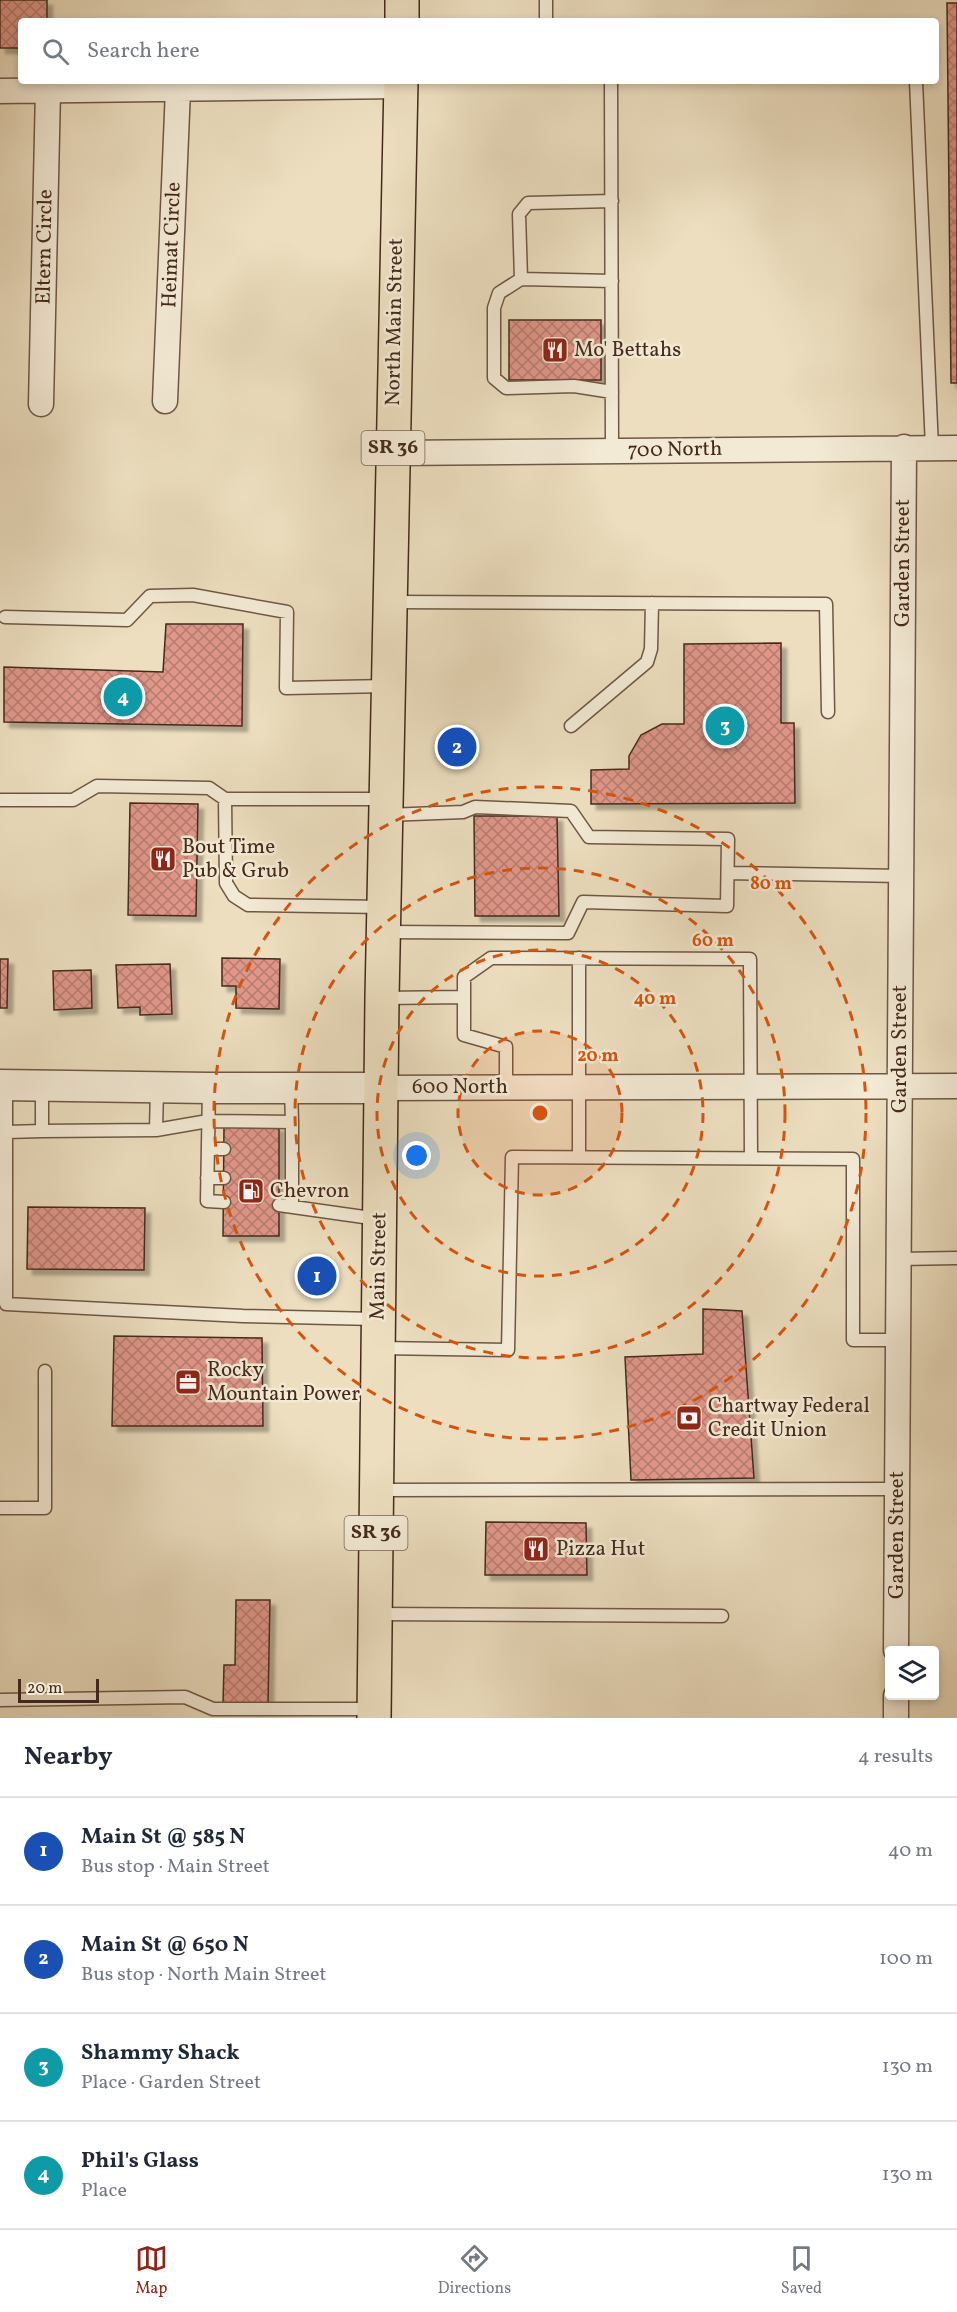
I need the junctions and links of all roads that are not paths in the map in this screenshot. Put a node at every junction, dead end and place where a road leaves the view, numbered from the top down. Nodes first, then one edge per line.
1 (402, 0) edge
2 (546, 0) edge
3 (402, 18) edge
4 (546, 18) edge
5 (364, 84) edge
6 (401, 84) edge
7 (611, 84) edge
8 (916, 84) edge
9 (178, 89) junction
10 (48, 90) junction
11 (0, 91) edge
12 (612, 201) junction
13 (521, 279) junction
14 (612, 281) junction
15 (612, 392) junction
16 (165, 401) dead end
17 (41, 404) dead end
18 (904, 447) junction
19 (932, 448) junction
20 (957, 448) edge
21 (612, 451) junction
22 (393, 453) junction
23 (390, 602) junction
24 (652, 603) junction
25 (5, 617) dead end
26 (388, 686) junction
27 (828, 712) dead end
28 (571, 726) dead end
29 (225, 798) junction
30 (0, 800) edge
31 (386, 807) junction
32 (728, 873) junction
33 (901, 876) junction
34 (384, 919) junction
35 (579, 958) junction
36 (464, 997) junction
37 (382, 998) junction
38 (3, 1085) edge
39 (42, 1086) junction
40 (752, 1086) junction
41 (900, 1086) junction
42 (957, 1086) edge
43 (157, 1087) junction
44 (506, 1087) junction
45 (578, 1087) junction
46 (209, 1088) junction
47 (291, 1088) junction
48 (381, 1088) junction
49 (208, 1121) junction
50 (292, 1122) junction
51 (156, 1130) junction
52 (42, 1131) junction
53 (7, 1132) junction
54 (208, 1149) junction
55 (224, 1149) dead end
56 (279, 1150) dead end
57 (292, 1150) junction
58 (579, 1157) junction
59 (751, 1158) junction
60 (207, 1178) junction
61 (224, 1178) dead end
62 (279, 1180) dead end
63 (292, 1180) junction
64 (224, 1202) dead end
65 (279, 1205) dead end
66 (292, 1207) junction
67 (380, 1219) junction
68 (957, 1258) edge
69 (899, 1259) junction
70 (378, 1333) junction
71 (898, 1340) junction
72 (45, 1371) dead end
73 (897, 1489) junction
74 (376, 1490) junction
75 (0, 1508) edge
76 (375, 1614) junction
77 (722, 1616) dead end
78 (896, 1646) edge
79 (0, 1700) edge
80 (896, 1700) edge
81 (374, 1714) edge
82 (896, 1718) edge

1 - 3 highway
2 - 4 lane
5 - 9 street
6 - 22 highway, North Main Street / SR 36
7 - 12 lane
8 - 19 lane
9 - 10 street
9 - 16 street, Heimat Circle
10 - 11 street
10 - 17 street, Eltern Circle
12 - 13 lane
12 - 14 lane
13 - 14 lane
13 - 15 lane
14 - 15 lane
15 - 21 lane
18 - 19 street, 700 North
18 - 21 street, 700 North
18 - 33 street, Garden Street
19 - 20 street, 700 North
21 - 22 street, 700 North
22 - 23 highway, North Main Street / SR 36
23 - 24 lane
23 - 26 highway, North Main Street / SR 36
24 - 27 lane
24 - 28 lane
25 - 26 lane
26 - 31 highway, North Main Street / SR 36
29 - 30 lane
29 - 31 lane
29 - 34 lane
31 - 32 lane
31 - 34 highway, Main Street / SR 36
32 - 33 lane
32 - 34 lane
33 - 41 street, Garden Street
34 - 37 highway, Main Street / SR 36
35 - 36 lane
35 - 40 lane
35 - 45 lane
36 - 37 lane
36 - 44 lane
37 - 48 highway, Main Street / SR 36
38 - 39 street, 600 North
38 - 53 lane
39 - 43 street, 600 North
39 - 52 lane
40 - 41 street, 600 North
40 - 45 street, 600 North
40 - 59 lane
41 - 42 street, 600 North
41 - 69 street, Garden Street
43 - 46 street, 600 North
43 - 51 lane
44 - 45 street, 600 North
44 - 48 street, 600 North
45 - 58 lane
46 - 47 street, 600 North
46 - 49 lane
47 - 48 street, 600 North
47 - 50 lane
48 - 67 highway, Main Street / SR 36
49 - 50 lane
49 - 51 lane
49 - 54 lane
50 - 57 lane
51 - 52 lane
52 - 53 lane
53 - 70 lane
54 - 55 lane
54 - 60 lane
56 - 57 lane
57 - 63 lane
58 - 59 lane
58 - 70 lane
59 - 71 lane
60 - 61 lane
60 - 64 lane
62 - 63 lane
63 - 66 lane
65 - 66 lane
66 - 67 lane
67 - 70 highway, Main Street / SR 36
68 - 69 lane
69 - 71 street, Garden Street
70 - 74 highway, Main Street / SR 36
71 - 73 street, Garden Street
72 - 75 lane
73 - 74 lane
73 - 78 street, Garden Street
74 - 76 highway, Main Street / SR 36
76 - 77 lane
76 - 81 highway, Main Street / SR 36
79 - 81 lane
80 - 82 street

